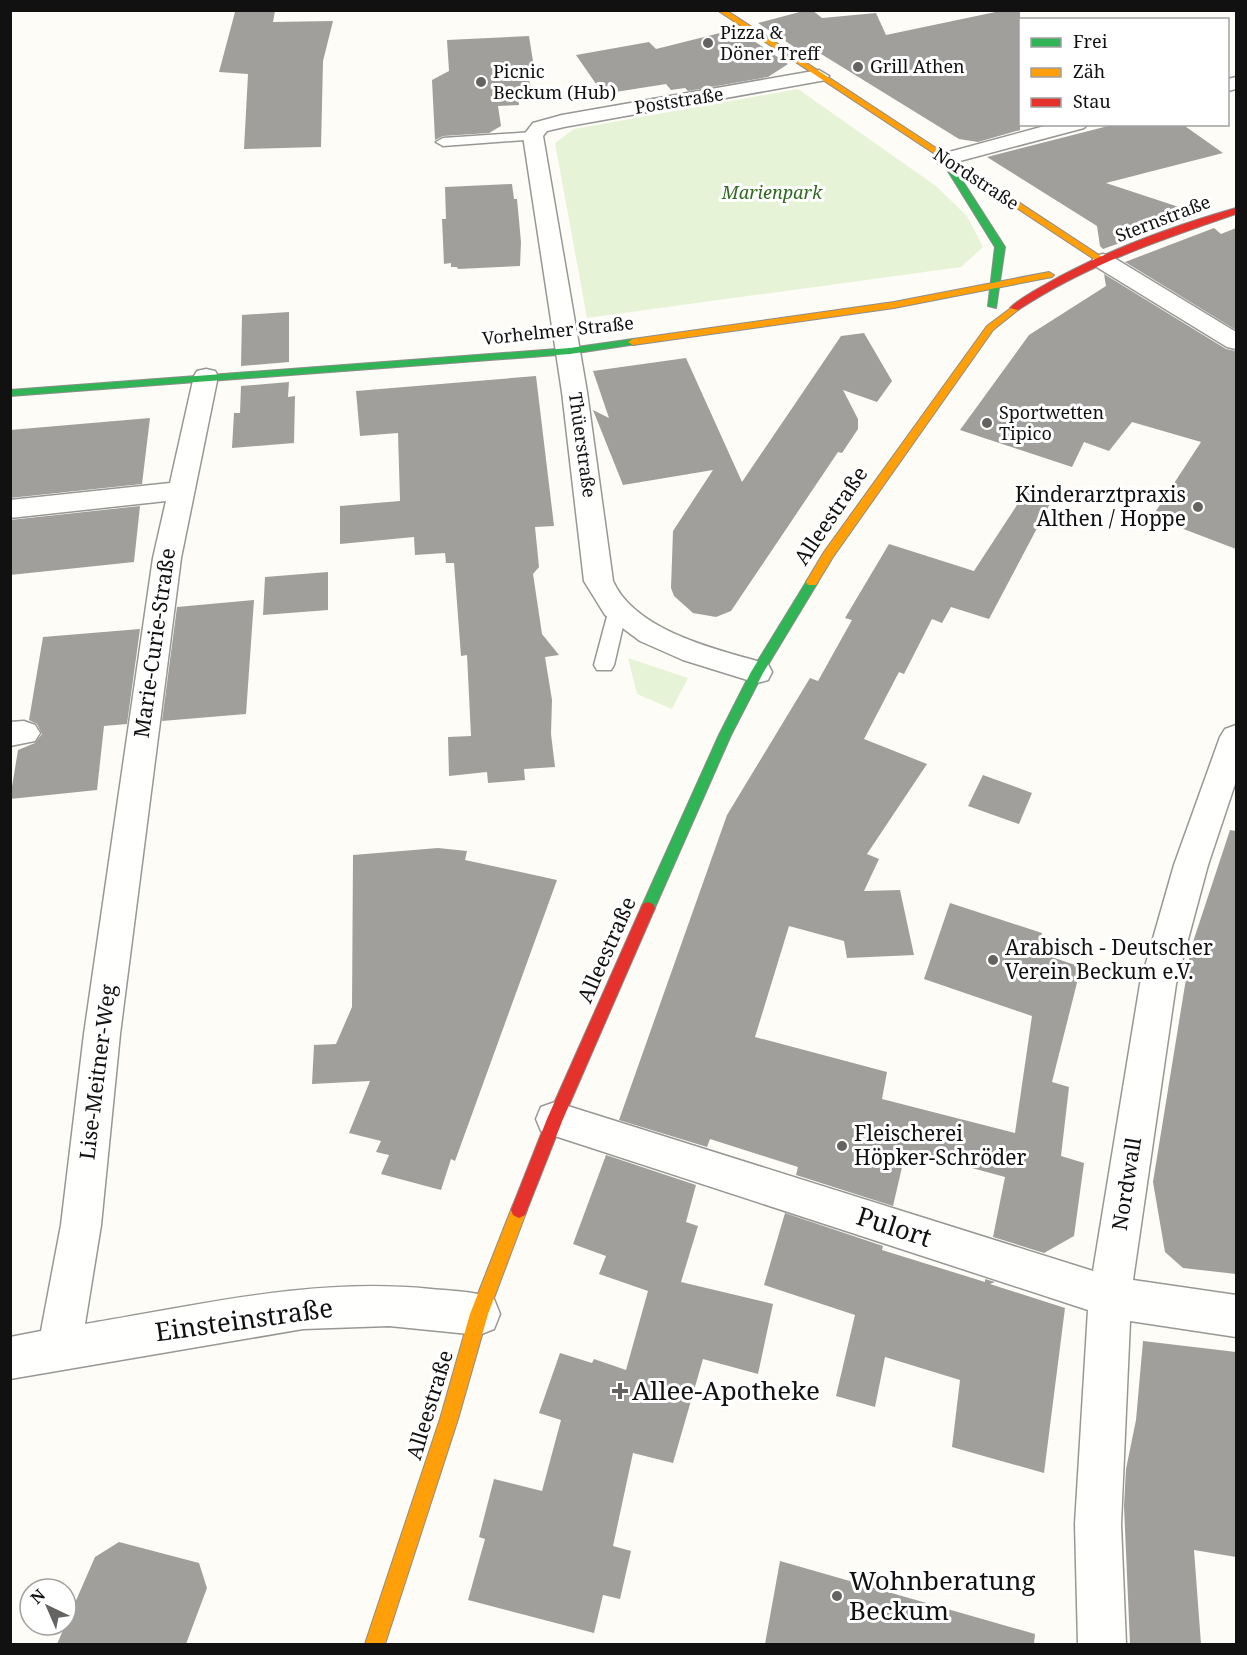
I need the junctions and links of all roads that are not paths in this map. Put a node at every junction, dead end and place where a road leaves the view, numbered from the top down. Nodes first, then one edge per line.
1 (720, 10) edge
2 (819, 76) junction
3 (1069, 126) edge
4 (537, 131) junction
5 (443, 142) dead end
6 (945, 159) junction
7 (1236, 210) edge
8 (1103, 261) junction
9 (996, 287) junction
10 (990, 328) junction
11 (1236, 342) edge
12 (570, 351) junction
13 (206, 376) junction
14 (10, 393) edge
15 (179, 491) junction
16 (10, 509) edge
17 (618, 609) junction
18 (604, 665) dead end
19 (757, 672) junction
20 (1236, 737) edge
21 (134, 795) joint
22 (555, 1119) junction
23 (1110, 1297) junction
24 (479, 1314) junction
25 (1236, 1316) edge
26 (60, 1350) junction
27 (10, 1358) edge
28 (375, 1644) edge
29 (1102, 1644) edge

1 - 2 main road, Nordstraße
2 - 4 street, Poststraße
2 - 6 main road, Nordstraße
3 - 6 street
4 - 5 lane
4 - 12 street, Thüerstraße
6 - 8 main road, Nordstraße
6 - 9 main road, Alleestraße
7 - 8 main road, Sternstraße
8 - 9 main road, Vorhelmer Straße
8 - 10 main road, Alleestraße
8 - 11 street, Nordstraße
9 - 10 main road, Alleestraße
9 - 12 main road, Vorhelmer Straße
10 - 19 main road, Alleestraße
12 - 13 main road, Vorhelmer Straße
12 - 17 street, Thüerstraße
13 - 14 main road, Vorhelmer Straße
13 - 15 street, Marie-Curie-Straße
15 - 16 street
15 - 21 street, Marie-Curie-Straße
17 - 18 lane
17 - 19 street, Thüerstraße
19 - 22 main road, Alleestraße
20 - 23 street, Nordwall
21 - 26 street, Lise-Meitner-Weg
22 - 23 street, Pulort
22 - 24 main road, Alleestraße
23 - 25 street, Pulort
23 - 29 street, Nordwall
24 - 26 street, Einsteinstraße
24 - 28 main road, Alleestraße
26 - 27 street, Einsteinstraße

